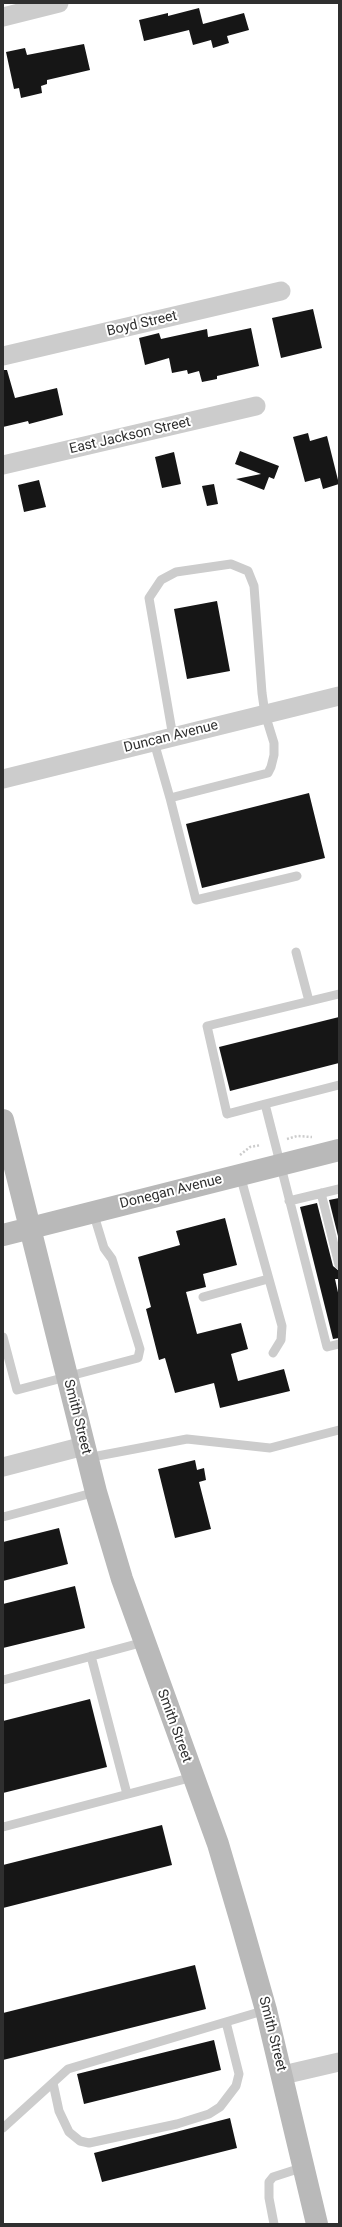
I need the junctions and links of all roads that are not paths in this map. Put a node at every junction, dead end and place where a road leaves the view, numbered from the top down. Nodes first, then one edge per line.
1 (59, 3) edge
2 (3, 17) edge
3 (281, 291) dead end
4 (3, 356) edge
5 (256, 406) dead end
6 (3, 465) edge
7 (339, 696) edge
8 (265, 714) junction
9 (173, 737) junction
10 (154, 742) junction
11 (3, 779) edge
12 (170, 798) junction
13 (297, 876) dead end
14 (296, 952) dead end
15 (339, 994) edge
16 (309, 1001) junction
17 (339, 1085) edge
18 (265, 1104) junction
19 (3, 1120) edge
20 (339, 1150) edge
21 (279, 1165) junction
22 (240, 1175) junction
23 (339, 1188) edge
24 (321, 1193) junction
25 (289, 1201) junction
26 (93, 1212) junction
27 (30, 1228) junction
28 (3, 1235) edge
29 (339, 1265) edge
30 (268, 1278) junction
31 (203, 1297) dead end
32 (3, 1337) edge
33 (339, 1344) edge
34 (273, 1353) dead end
35 (67, 1377) junction
36 (339, 1430) edge
37 (85, 1452) junction
38 (3, 1467) edge
39 (96, 1492) junction
40 (3, 1517) edge
41 (144, 1642) junction
42 (91, 1656) junction
43 (3, 1680) edge
44 (193, 1777) junction
45 (127, 1794) junction
46 (3, 1827) edge
47 (266, 2010) junction
48 (226, 2022) junction
49 (339, 2062) edge
50 (283, 2075) junction
51 (53, 2083) junction
52 (3, 2128) edge
53 (304, 2167) junction
54 (274, 2224) edge
55 (317, 2224) edge

1 - 2 street
3 - 4 street, Boyd Street
5 - 6 street, East Jackson Street
7 - 8 street, Duncan Avenue
8 - 9 street, Duncan Avenue
8 - 9 lane
8 - 12 lane
9 - 10 street, Duncan Avenue
10 - 11 street, Duncan Avenue
10 - 12 lane
12 - 13 lane
14 - 16 lane
15 - 16 lane
16 - 18 lane
17 - 18 lane
18 - 21 lane
19 - 27 street, Smith Street
20 - 21 street, Donegan Avenue
21 - 22 street, Donegan Avenue
21 - 25 lane
22 - 26 street, Donegan Avenue
22 - 30 lane
23 - 24 lane
24 - 25 lane
24 - 29 lane
25 - 33 lane
26 - 27 street, Donegan Avenue
26 - 35 lane
27 - 28 street, Donegan Avenue
27 - 35 street, Smith Street
30 - 31 lane
30 - 34 lane
32 - 35 lane
35 - 37 street, Smith Street
36 - 37 lane
37 - 38 street
37 - 39 street, Smith Street
39 - 40 lane
39 - 41 street, Smith Street
41 - 42 lane
41 - 44 street, Smith Street
42 - 43 lane
42 - 45 lane
44 - 45 lane
44 - 47 street, Smith Street
45 - 46 lane
47 - 48 lane
47 - 50 street, Smith Street
48 - 51 lane
48 - 51 lane
49 - 50 street
50 - 53 street, Smith Street
51 - 52 lane
53 - 54 lane
53 - 55 street, Smith Street

